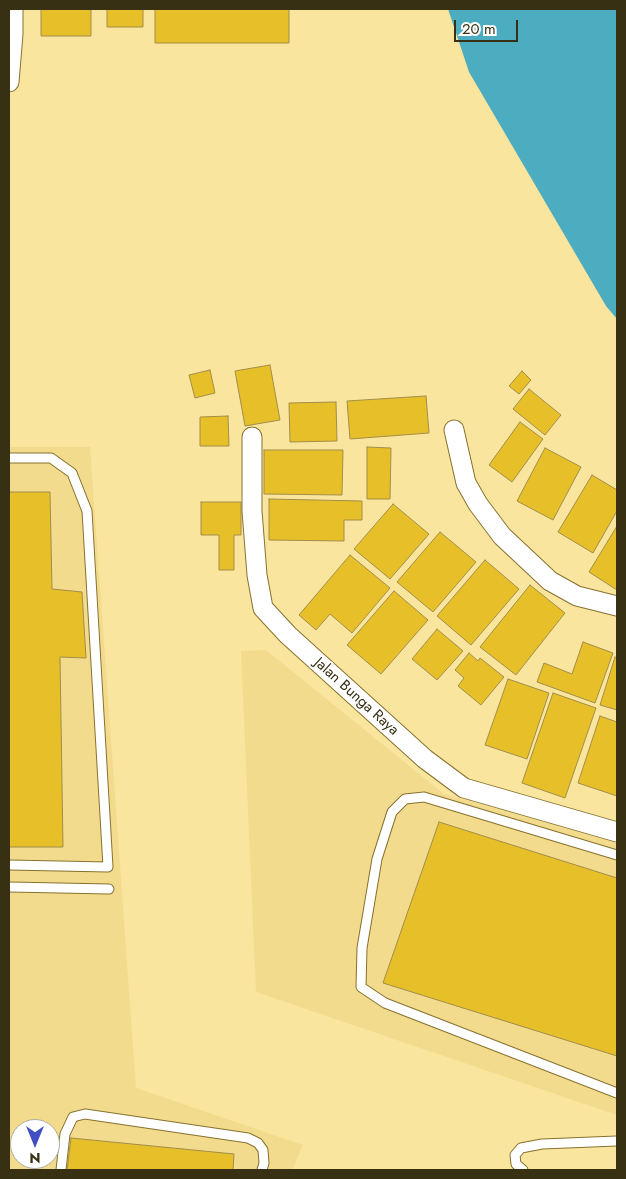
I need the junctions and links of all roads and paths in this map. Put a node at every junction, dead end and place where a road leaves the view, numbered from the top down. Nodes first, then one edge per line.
1 (13, 9) edge
2 (9, 82) edge
3 (454, 430) dead end
4 (252, 437) dead end
5 (9, 458) edge
6 (617, 606) edge
7 (617, 832) edge
8 (617, 855) edge
9 (9, 865) edge
10 (9, 887) edge
11 (109, 889) dead end
12 (617, 1093) edge
13 (617, 1141) edge
14 (61, 1170) edge
15 (262, 1170) edge
16 (523, 1170) edge

1 - 2 street
3 - 6 street
4 - 7 street, Jalan Bunga Raya
5 - 9 lane
8 - 12 lane
10 - 11 lane
13 - 16 lane
14 - 15 lane

